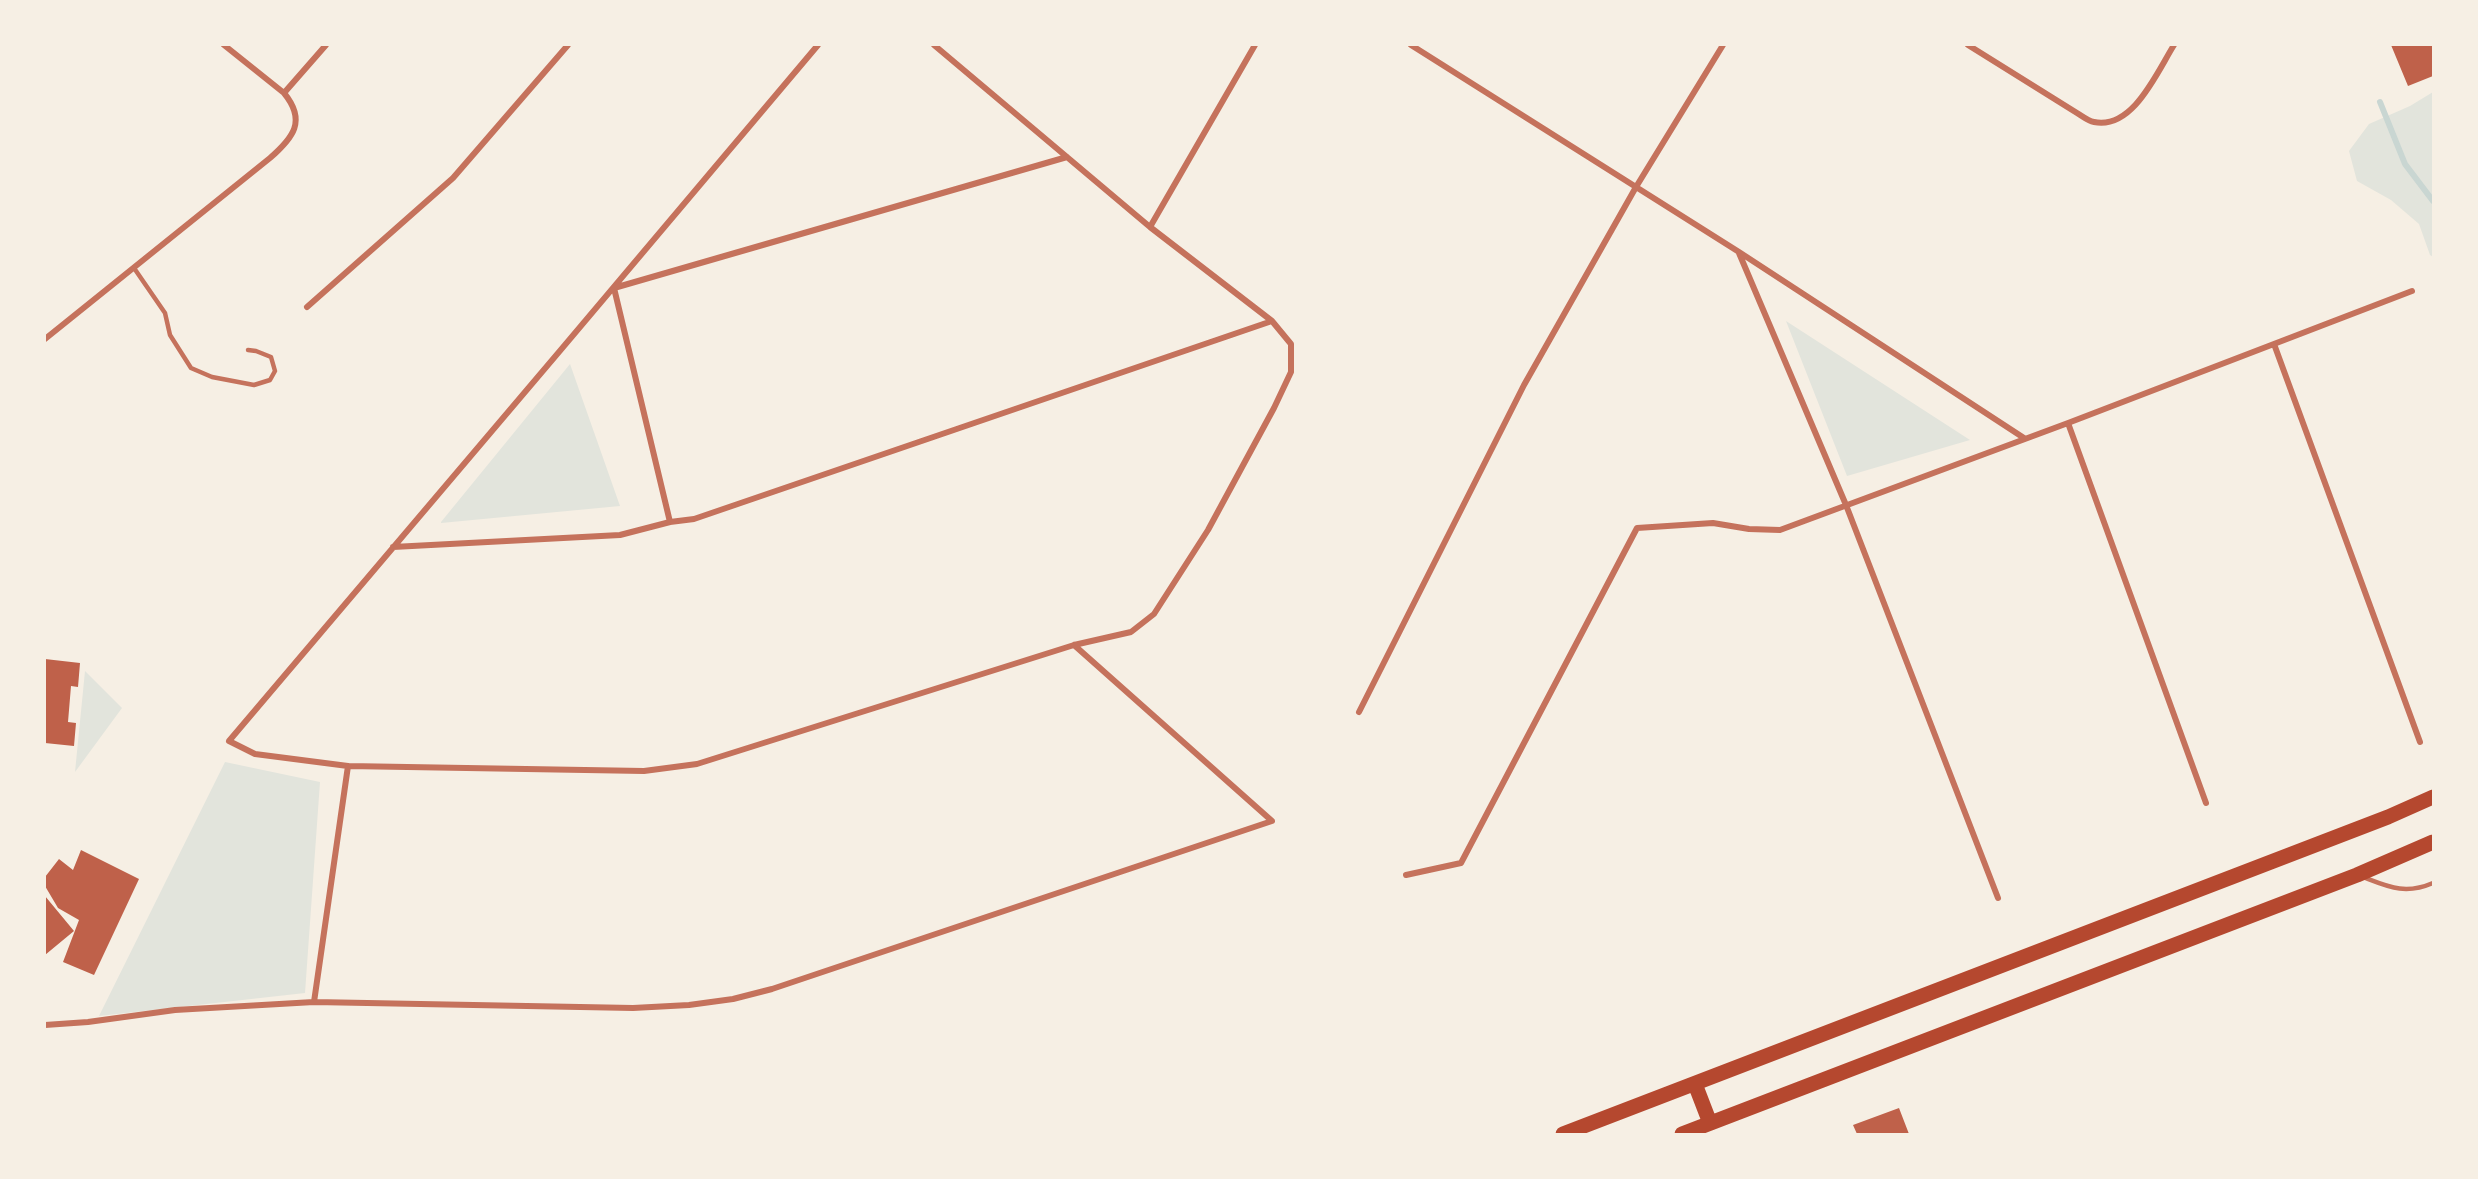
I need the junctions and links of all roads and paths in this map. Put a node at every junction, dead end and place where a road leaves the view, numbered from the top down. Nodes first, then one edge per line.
1 (224, 45) edge
2 (326, 45) edge
3 (568, 45) edge
4 (818, 45) edge
5 (934, 45) edge
6 (1255, 45) edge
7 (1412, 45) edge
8 (1723, 45) edge
9 (1968, 45) edge
10 (2174, 45) edge
11 (284, 93) junction
12 (1067, 157) junction
13 (1636, 187) junction
14 (1150, 227) junction
15 (1738, 252) junction
16 (134, 268) junction
17 (614, 288) junction
18 (2412, 291) dead end
19 (307, 308) dead end
20 (1272, 321) junction
21 (45, 339) edge
22 (2274, 344) junction
23 (248, 350) dead end
24 (2068, 423) junction
25 (2024, 438) junction
26 (1846, 505) junction
27 (670, 522) junction
28 (393, 547) junction
29 (1074, 645) junction
30 (1359, 712) dead end
31 (2420, 742) dead end
32 (348, 766) junction
33 (2433, 797) edge
34 (2206, 803) dead end
35 (2433, 842) edge
36 (1406, 875) dead end
37 (2357, 875) junction
38 (2433, 884) edge
39 (1998, 898) dead end
40 (314, 1002) junction
41 (45, 1025) edge
42 (1695, 1084) junction
43 (1710, 1123) junction
44 (1689, 1133) edge
45 (1563, 1134) edge

1 - 11 street
2 - 11 street
3 - 19 street
4 - 17 street
5 - 12 street
6 - 14 street
7 - 13 street
8 - 13 street
9 - 10 street
11 - 16 street
12 - 14 street
12 - 17 street
13 - 15 street
13 - 30 street
14 - 20 street
15 - 25 street
15 - 26 street
16 - 21 street
16 - 23 lane
17 - 27 street
17 - 28 street
18 - 22 street
20 - 27 street
20 - 29 street
22 - 24 street
22 - 31 street
24 - 25 street
24 - 34 street
25 - 26 street
26 - 36 street
26 - 39 street
27 - 28 street
28 - 32 street
29 - 32 street
29 - 40 street
32 - 40 street
33 - 42 main road
35 - 37 main road
37 - 38 lane
37 - 43 main road
40 - 41 street
42 - 43 main road
42 - 45 main road
43 - 44 main road

